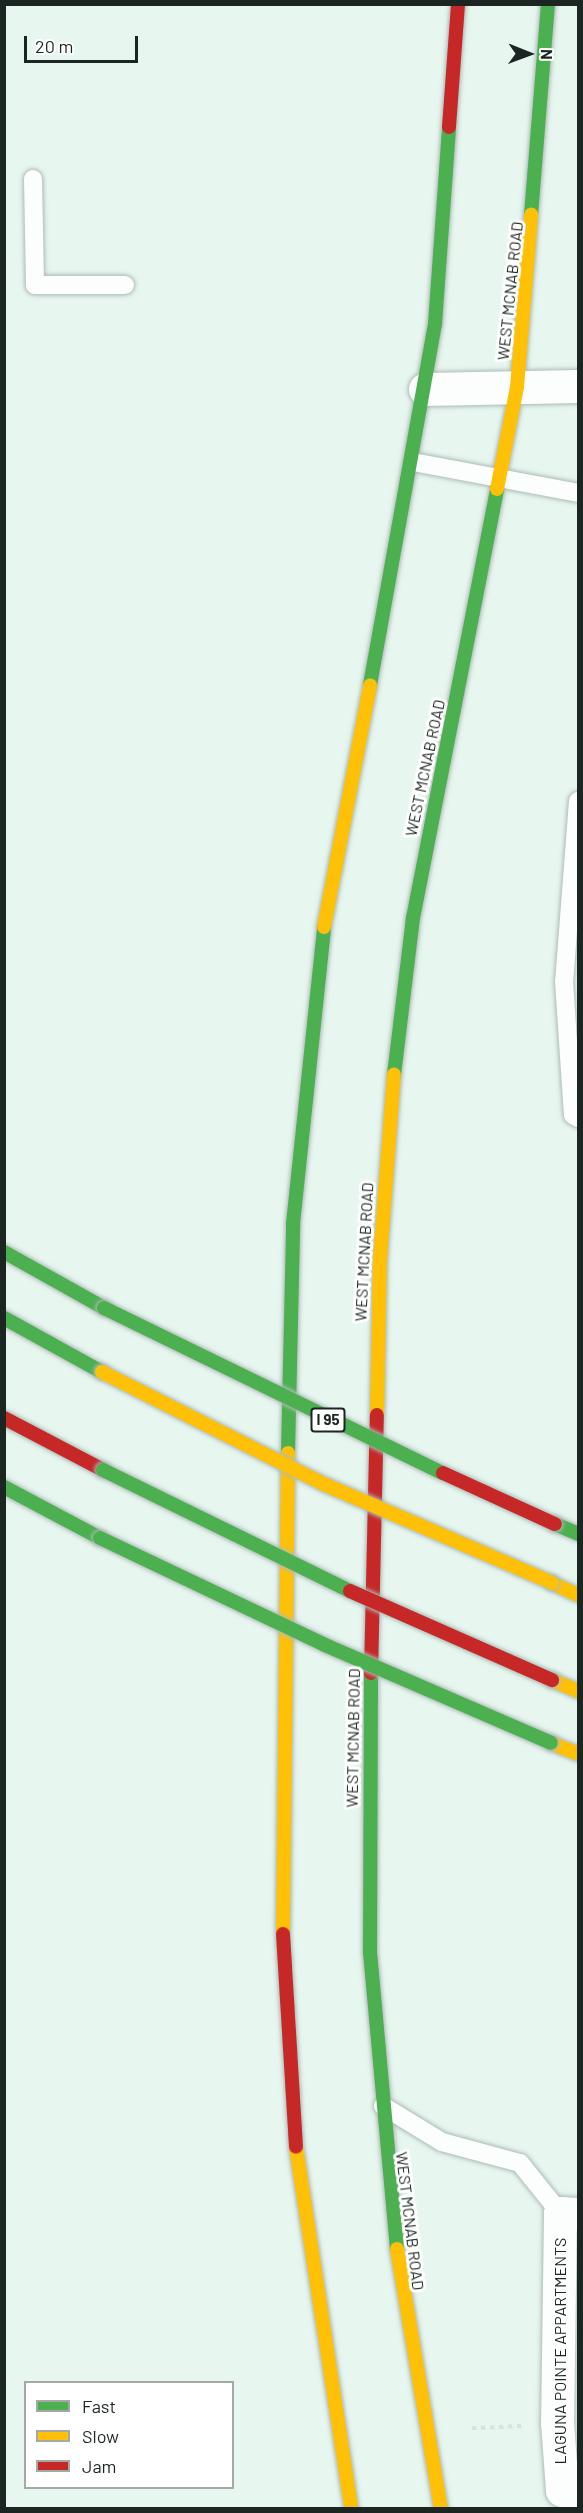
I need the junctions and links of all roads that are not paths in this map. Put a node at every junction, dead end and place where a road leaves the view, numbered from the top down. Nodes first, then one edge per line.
1 (458, 4) edge
2 (548, 4) edge
3 (33, 178) dead end
4 (124, 285) dead end
5 (579, 386) edge
6 (517, 387) junction
7 (425, 389) junction
8 (413, 462) junction
9 (502, 476) junction
10 (579, 493) edge
11 (579, 801) edge
12 (579, 1118) edge
13 (4, 1252) edge
14 (4, 1318) edge
15 (4, 1418) edge
16 (4, 1487) edge
17 (579, 1534) edge
18 (579, 1595) edge
19 (579, 1691) edge
20 (579, 1754) edge
21 (380, 2103) junction
22 (570, 2213) edge
23 (579, 2490) edge
24 (351, 2508) edge
25 (441, 2508) edge

1 - 7 main road
2 - 6 main road, WEST MCNAB ROAD
3 - 4 lane
5 - 6 street
6 - 7 street
6 - 9 main road, WEST MCNAB ROAD
7 - 8 main road
8 - 9 lane
8 - 24 main road
9 - 10 lane
9 - 21 main road, WEST MCNAB ROAD
11 - 12 lane
13 - 17 main road, I 95, bridge
14 - 18 main road, bridge
15 - 19 main road, bridge
16 - 20 main road, bridge
21 - 22 lane
21 - 25 main road, WEST MCNAB ROAD
22 - 23 street, LAGUNA POINTE APPARTMENTS

